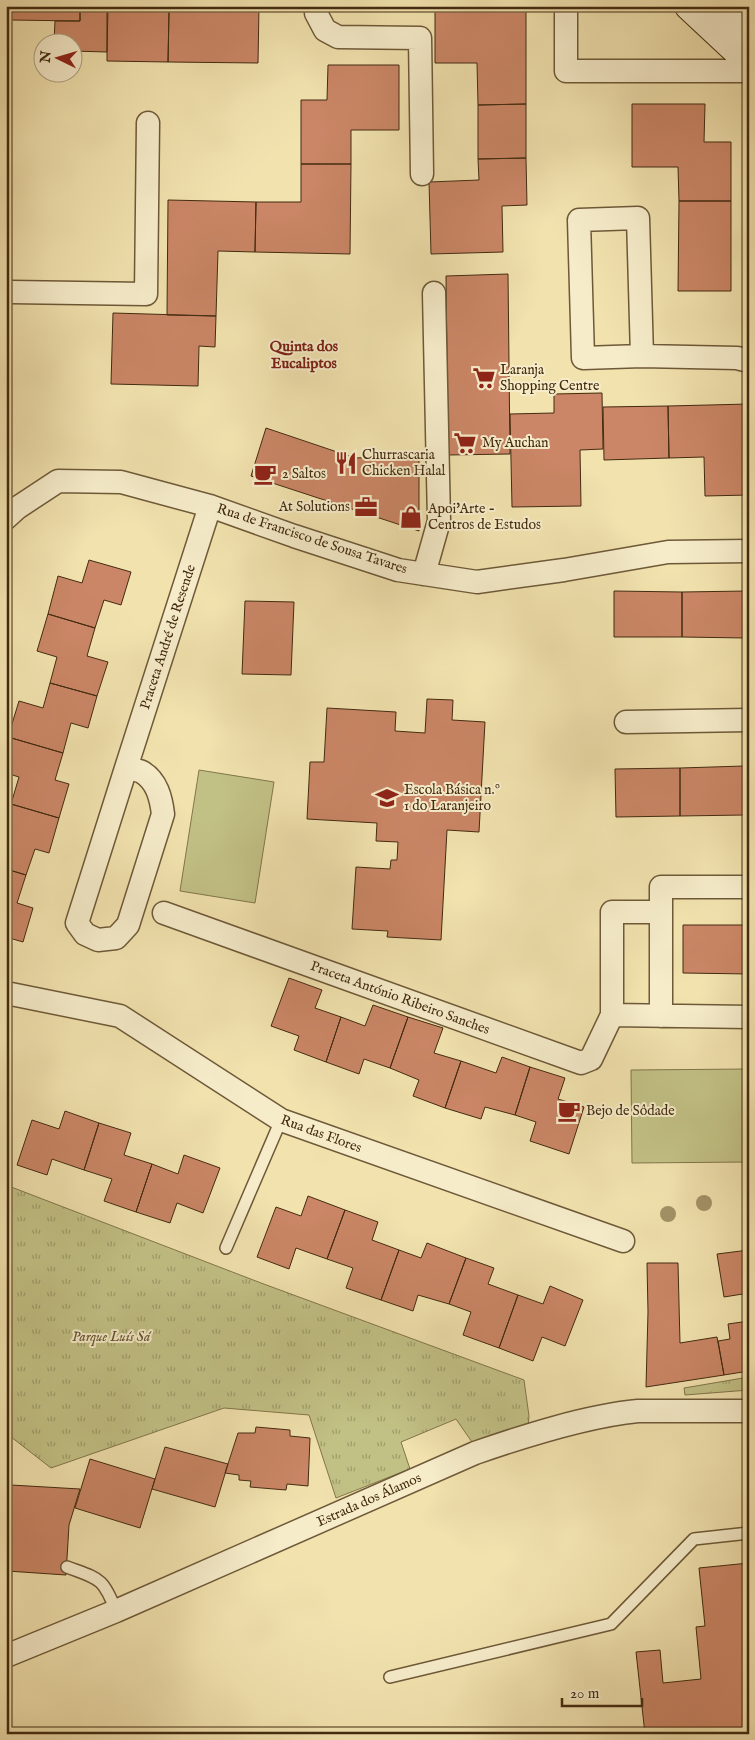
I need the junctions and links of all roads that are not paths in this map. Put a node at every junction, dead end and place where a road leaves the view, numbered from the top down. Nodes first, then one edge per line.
1 (316, 6) edge
2 (566, 6) edge
3 (689, 6) edge
4 (722, 6) edge
5 (749, 30) edge
6 (749, 62) edge
7 (749, 71) edge
8 (148, 123) dead end
9 (422, 174) dead end
10 (11, 292) dead end
11 (434, 293) dead end
12 (642, 356) junction
13 (749, 361) edge
14 (210, 506) junction
15 (6, 518) edge
16 (749, 551) edge
17 (424, 574) junction
18 (749, 720) edge
19 (626, 722) dead end
20 (126, 768) junction
21 (749, 887) edge
22 (164, 912) dead end
23 (661, 912) junction
24 (6, 993) edge
25 (612, 1016) junction
26 (661, 1016) junction
27 (749, 1018) edge
28 (281, 1120) junction
29 (623, 1241) dead end
30 (226, 1248) dead end
31 (749, 1411) edge
32 (749, 1533) edge
33 (67, 1567) dead end
34 (116, 1611) junction
35 (6, 1656) edge
36 (390, 1677) dead end

1 - 9 street
2 - 7 street
3 - 6 main road
4 - 5 main road
8 - 10 street
11 - 17 street
12 - 12 street
12 - 13 street
14 - 15 street, Rua de Francisco de Sousa Tavares
14 - 17 street, Rua de Francisco de Sousa Tavares
14 - 20 street, Praceta André de Resende
16 - 17 street, Rua de Francisco de Sousa Tavares
18 - 19 street
20 - 20 street, Praceta André de Resende
21 - 23 street
22 - 25 street, Praceta António Ribeiro Sanches
23 - 25 street, Praceta António Ribeiro Sanches
23 - 26 street
24 - 28 street, Rua das Flores
25 - 26 street
26 - 27 street
28 - 29 street, Rua das Flores
28 - 30 lane
31 - 34 street, Estrada dos Álamos
32 - 36 lane
33 - 34 lane
34 - 35 street, Estrada dos Álamos

